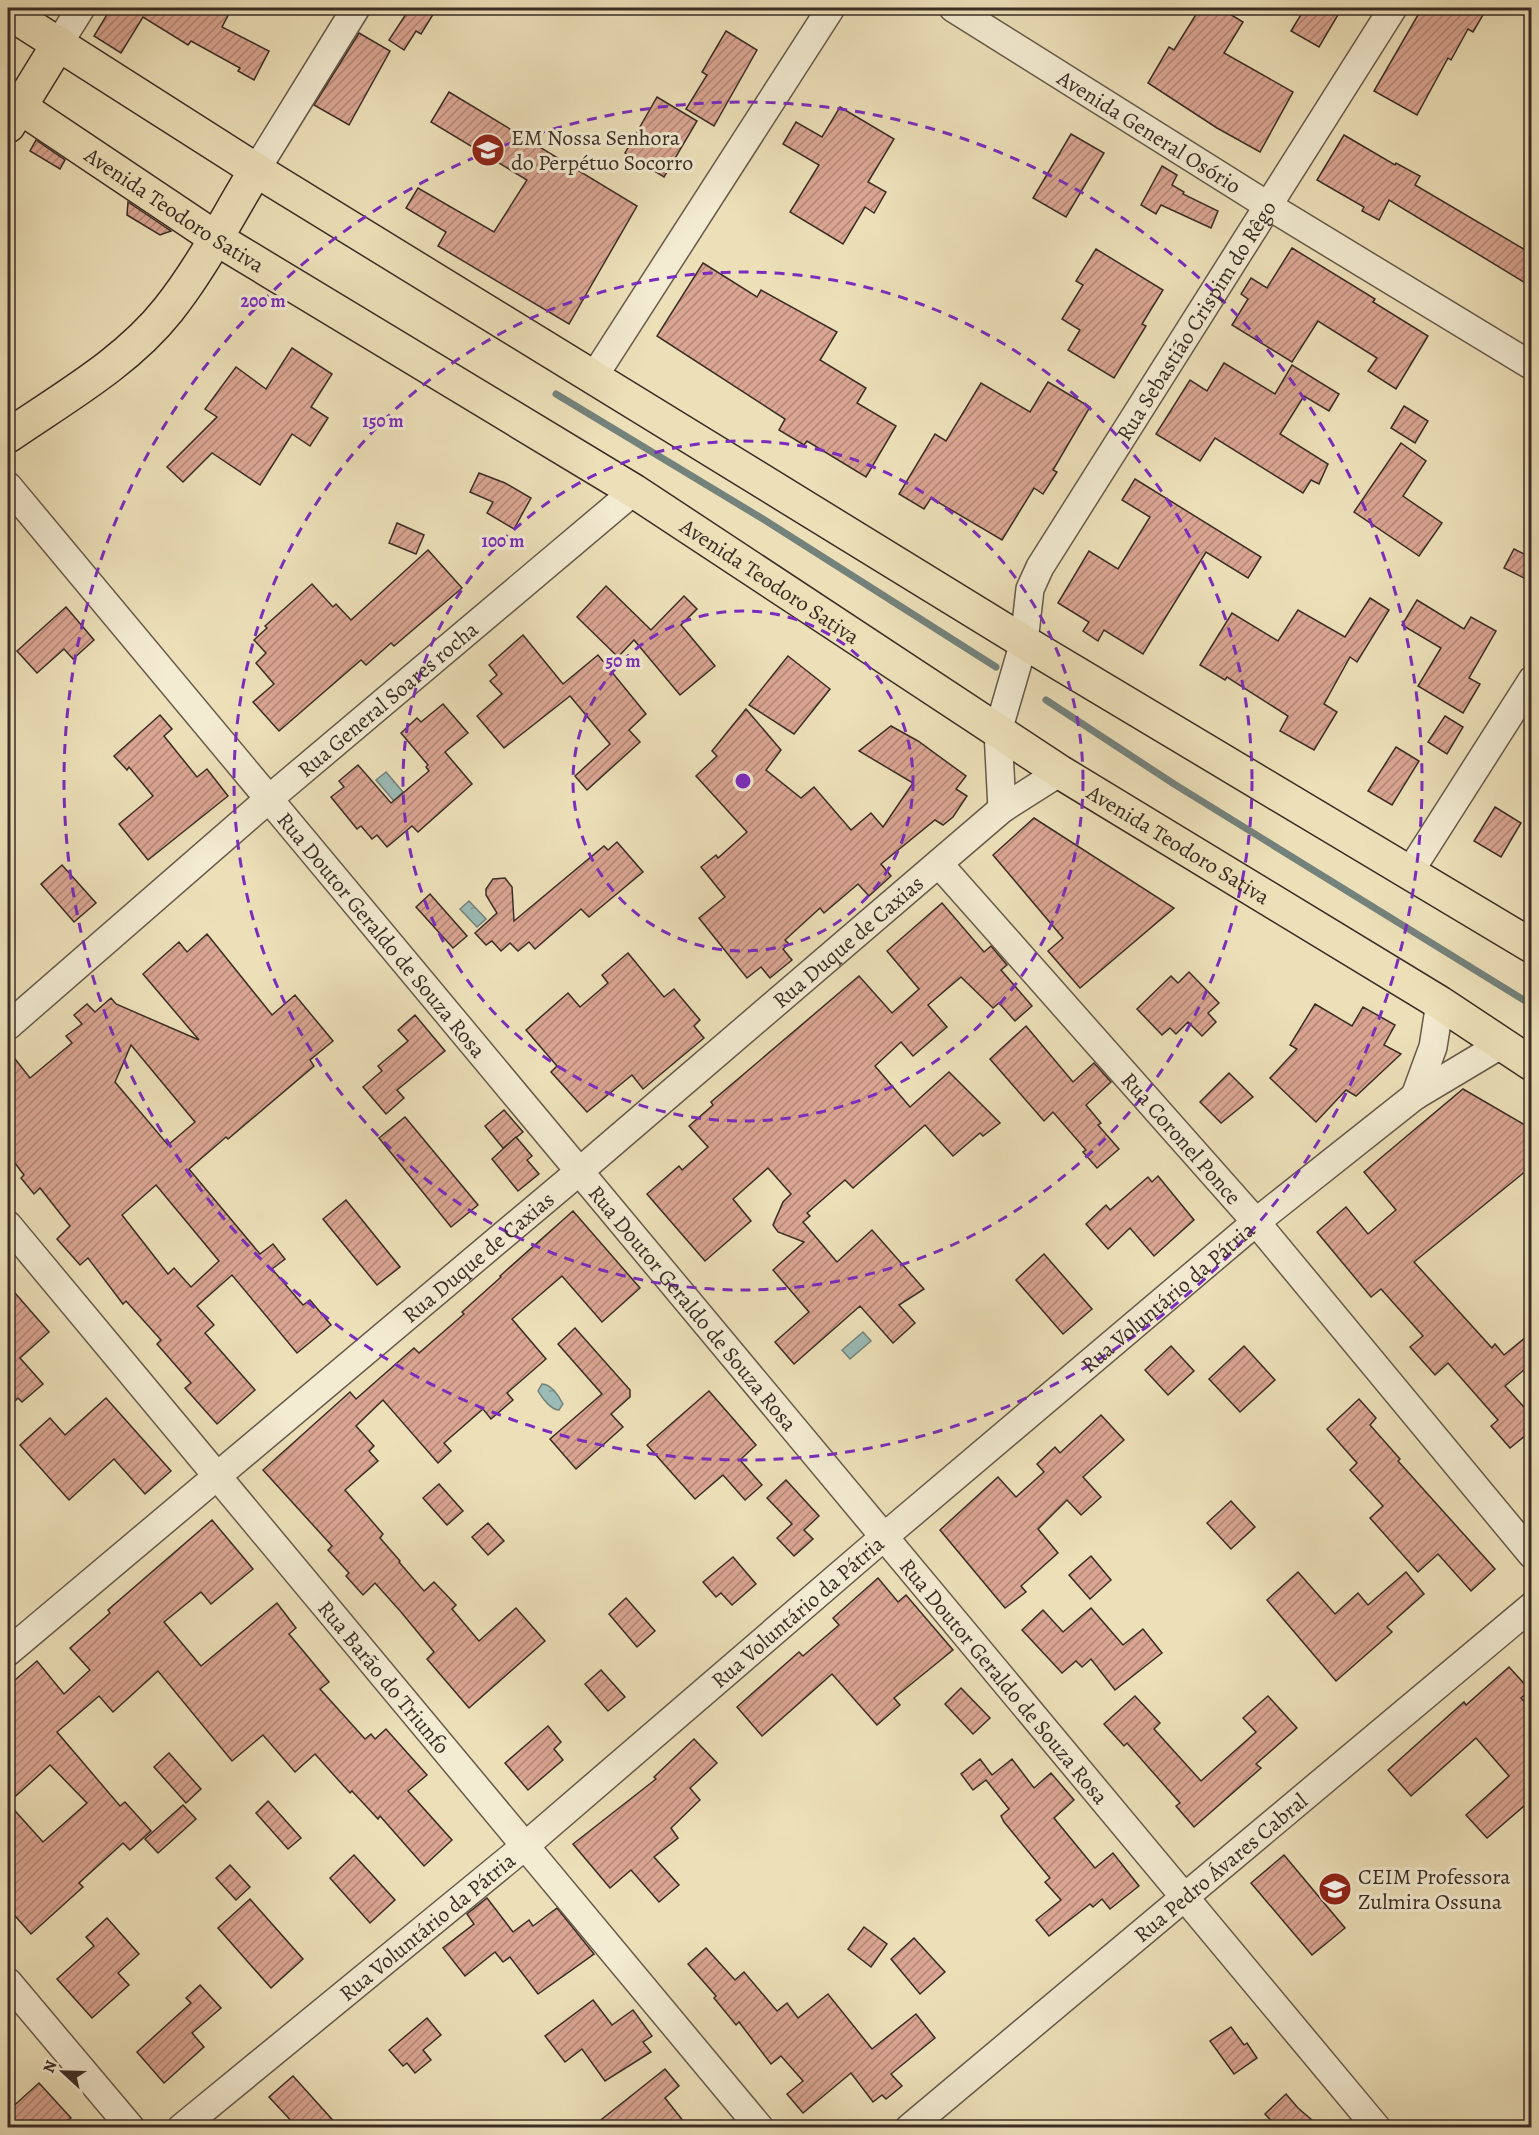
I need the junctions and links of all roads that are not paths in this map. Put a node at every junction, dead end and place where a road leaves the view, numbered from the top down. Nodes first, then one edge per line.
1 (81, 8) edge
2 (356, 8) edge
3 (831, 8) edge
4 (953, 8) edge
5 (1393, 8) edge
6 (8, 12) edge
7 (58, 43) junction
8 (12, 111) edge
9 (256, 170) junction
10 (1267, 205) junction
11 (217, 239) junction
12 (1532, 366) edge
13 (593, 378) junction
14 (8, 436) edge
15 (8, 486) edge
16 (634, 491) junction
17 (1024, 642) junction
18 (1532, 680) edge
19 (998, 731) junction
20 (1060, 772) junction
21 (270, 798) junction
22 (1002, 809) junction
23 (939, 864) junction
24 (1409, 873) junction
25 (1532, 946) edge
26 (1440, 1003) junction
27 (8, 1026) edge
28 (1502, 1044) junction
29 (1532, 1064) edge
30 (1415, 1096) junction
31 (581, 1170) junction
32 (1256, 1222) junction
33 (8, 1225) edge
34 (216, 1478) junction
35 (885, 1536) junction
36 (1532, 1555) edge
37 (1532, 1606) edge
38 (8, 1652) edge
39 (525, 1846) junction
40 (1186, 1897) junction
41 (8, 1982) edge
42 (131, 2127) edge
43 (181, 2127) edge
44 (760, 2127) edge
45 (909, 2127) edge
46 (1377, 2127) edge

1 - 7 street
2 - 9 street
3 - 13 street
4 - 10 street, Avenida General Osório
5 - 10 street, Rua Sebastião Crispim do Rêgo
6 - 7 main road
7 - 8 main road
7 - 9 main road
8 - 11 main road, Avenida Teodoro Sativa
9 - 11 main road
9 - 13 main road
10 - 12 street, Avenida General Osório
10 - 17 street, Rua Sebastião Crispim do Rêgo
11 - 14 main road
11 - 16 main road, Avenida Teodoro Sativa
13 - 17 main road
15 - 21 street, Rua Doutor Geraldo de Souza Rosa
16 - 19 main road, Avenida Teodoro Sativa
16 - 21 street, Rua General Soares rocha
17 - 19 street, Rua Sebastião Crispim do Rêgo
17 - 24 main road
18 - 24 street
19 - 20 main road, Avenida Teodoro Sativa
19 - 22 street, Rua Sebastião Crispim do Rêgo
20 - 22 street, Rua Duque de Caxias
20 - 26 main road, Avenida Teodoro Sativa
21 - 27 street, Rua General Soares rocha
21 - 31 street, Rua Doutor Geraldo de Souza Rosa
22 - 23 street, Rua Duque de Caxias
23 - 31 street, Rua Duque de Caxias
23 - 32 street, Rua Coronel Ponce
24 - 25 main road
26 - 28 main road, Avenida Teodoro Sativa
26 - 30 street
28 - 29 main road, Avenida Teodoro Sativa
28 - 30 street, Rua Voluntário da Pátria
30 - 32 street, Rua Voluntário da Pátria
31 - 34 street, Rua Duque de Caxias
31 - 35 street, Rua Doutor Geraldo de Souza Rosa
32 - 35 street, Rua Voluntário da Pátria
32 - 36 street, Rua Coronel Ponce
33 - 34 street, Rua Barão do Triunfo
34 - 38 street, Rua Duque de Caxias
34 - 39 street, Rua Barão do Triunfo
35 - 39 street, Rua Voluntário da Pátria
35 - 40 street, Rua Doutor Geraldo de Souza Rosa
37 - 40 street, Rua Pedro Ávares Cabral
39 - 43 street, Rua Voluntário da Pátria
39 - 44 street, Rua Barão do Triunfo
40 - 45 street, Rua Pedro Ávares Cabral
40 - 46 street, Rua Doutor Geraldo de Souza Rosa
41 - 42 street

